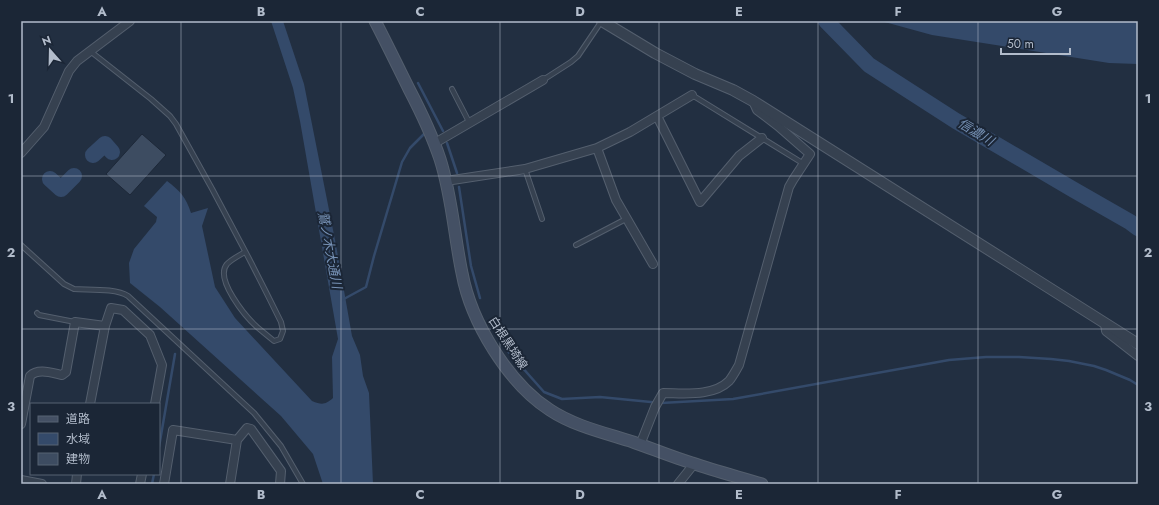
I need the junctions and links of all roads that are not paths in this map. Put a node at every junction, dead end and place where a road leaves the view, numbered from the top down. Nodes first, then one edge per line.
1 (130, 21) edge
2 (375, 21) edge
3 (602, 21) edge
4 (89, 51) junction
5 (543, 80) joint
6 (452, 89) dead end
7 (692, 95) joint
8 (753, 101) junction
9 (657, 116) junction
10 (469, 122) junction
11 (762, 138) junction
12 (435, 143) junction
13 (597, 148) junction
14 (21, 153) edge
15 (804, 164) junction
16 (525, 169) junction
17 (446, 181) junction
18 (626, 219) junction
19 (542, 220) dead end
20 (576, 245) dead end
21 (22, 247) edge
22 (245, 252) junction
23 (653, 264) dead end
24 (37, 313) dead end
25 (75, 322) junction
26 (1105, 323) junction
27 (105, 326) junction
28 (1138, 344) edge
29 (1138, 356) edge
30 (90, 403) edge
31 (155, 403) edge
32 (22, 415) edge
33 (21, 424) edge
34 (237, 440) junction
35 (640, 445) junction
36 (694, 464) junction
37 (21, 480) edge
38 (42, 484) edge
39 (164, 484) edge
40 (230, 484) edge
41 (280, 484) edge
42 (303, 484) edge
43 (678, 484) edge
44 (762, 484) edge

1 - 4 street
2 - 12 main road, 白根黒埼線
3 - 5 lane
3 - 8 street
4 - 14 street
4 - 22 lane
5 - 10 street
6 - 10 lane
7 - 9 street
7 - 11 lane
8 - 15 street
8 - 26 street
9 - 11 street
9 - 13 street
10 - 12 street
11 - 15 lane
12 - 17 main road, 白根黒埼線
13 - 16 street
13 - 18 street
15 - 35 street
16 - 17 street
16 - 19 lane
17 - 35 main road, 白根黒埼線
18 - 20 lane
18 - 23 street
21 - 42 lane
22 - 22 lane
24 - 25 lane
25 - 27 street
25 - 32 street
26 - 28 street
26 - 29 street
27 - 30 street
27 - 31 street
32 - 33 street
34 - 39 street
34 - 40 street
34 - 41 street
35 - 36 main road, 白根黒埼線
36 - 43 street
36 - 44 main road, 白根黒埼線
37 - 38 street

